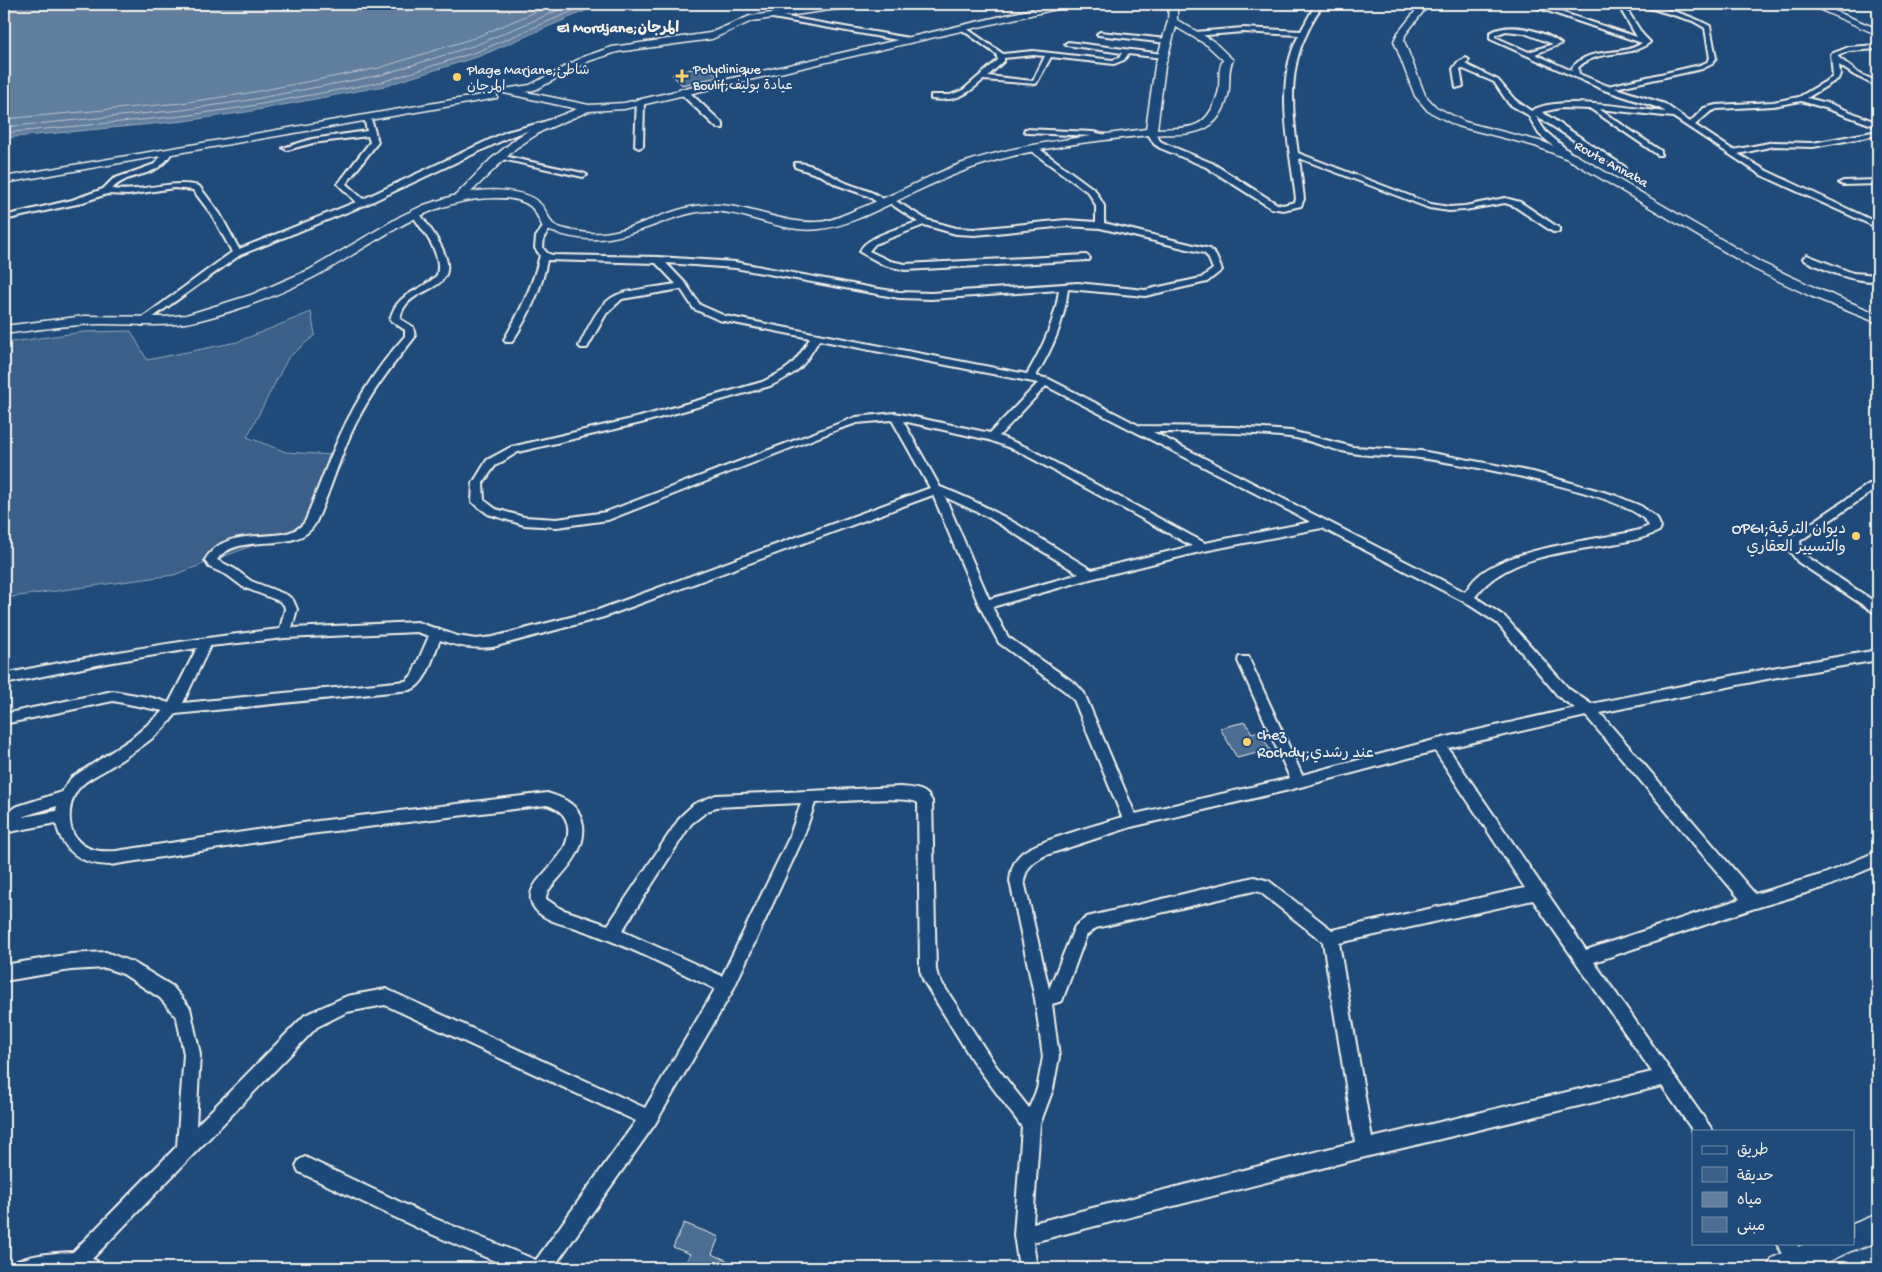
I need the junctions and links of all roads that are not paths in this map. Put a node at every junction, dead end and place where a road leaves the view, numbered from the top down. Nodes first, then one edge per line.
1 (851, 4) edge
2 (1029, 4) edge
3 (1173, 4) edge
4 (1322, 4) edge
5 (1425, 4) edge
6 (1530, 4) edge
7 (1633, 4) edge
8 (1639, 4) edge
9 (1811, 4) edge
10 (1055, 5) edge
11 (769, 16) junction
12 (1173, 21) junction
13 (963, 28) junction
14 (1878, 32) edge
15 (1304, 33) junction
16 (1100, 34) dead end
17 (1195, 34) junction
18 (910, 40) junction
19 (1167, 41) junction
20 (1647, 42) junction
21 (1068, 44) dead end
22 (1878, 47) edge
23 (1126, 52) junction
24 (1529, 54) junction
25 (1049, 55) junction
26 (1002, 56) junction
27 (1163, 56) junction
28 (1452, 56) dead end
29 (1833, 58) junction
30 (1463, 62) junction
31 (1576, 75) junction
32 (983, 78) junction
33 (1878, 85) edge
34 (1459, 86) dead end
35 (1607, 88) junction
36 (683, 91) junction
37 (498, 92) junction
38 (934, 97) dead end
39 (1801, 99) junction
40 (640, 101) junction
41 (1592, 107) junction
42 (589, 108) junction
43 (1534, 112) junction
44 (1678, 116) junction
45 (368, 119) junction
46 (550, 123) junction
47 (1692, 125) junction
48 (1878, 125) edge
49 (720, 126) dead end
50 (1028, 131) dead end
51 (1151, 132) junction
52 (371, 133) junction
53 (1878, 133) edge
54 (1112, 137) junction
55 (639, 146) dead end
56 (287, 148) dead end
57 (1034, 149) junction
58 (168, 152) junction
59 (1658, 153) dead end
60 (1731, 153) junction
61 (1294, 154) junction
62 (502, 157) junction
63 (1574, 159) junction
64 (798, 165) dead end
65 (1622, 168) dead end
66 (4, 175) edge
67 (583, 175) dead end
68 (4, 180) edge
69 (1878, 182) edge
70 (1843, 183) dead end
71 (106, 191) junction
72 (462, 195) junction
73 (888, 202) junction
74 (362, 203) junction
75 (415, 213) junction
76 (4, 218) edge
77 (924, 222) junction
78 (1100, 225) junction
79 (548, 226) junction
80 (1878, 226) edge
81 (1556, 230) dead end
82 (237, 253) junction
83 (544, 255) junction
84 (1086, 258) dead end
85 (1807, 258) dead end
86 (658, 260) junction
87 (1878, 278) edge
88 (683, 286) junction
89 (1064, 287) junction
90 (1878, 319) edge
91 (142, 322) junction
92 (4, 330) edge
93 (816, 336) junction
94 (509, 340) dead end
95 (584, 346) dead end
96 (1030, 378) junction
97 (1045, 381) junction
98 (895, 416) junction
99 (1136, 429) junction
100 (992, 437) junction
101 (1869, 488) dead end
102 (936, 490) junction
103 (1323, 524) junction
104 (1204, 547) junction
105 (1090, 575) junction
106 (1467, 598) junction
107 (984, 605) junction
108 (1878, 610) edge
109 (285, 633) junction
110 (436, 634) junction
111 (206, 642) junction
112 (1878, 655) edge
113 (1244, 661) dead end
114 (4, 679) edge
115 (172, 709) junction
116 (1589, 710) junction
117 (4, 719) edge
118 (1438, 745) junction
119 (1298, 781) junction
120 (65, 796) junction
121 (810, 797) junction
122 (61, 816) junction
123 (1131, 821) junction
124 (4, 823) edge
125 (4, 827) edge
126 (1878, 858) edge
127 (1536, 892) junction
128 (1752, 902) junction
129 (612, 933) junction
130 (1330, 938) junction
131 (1584, 958) junction
132 (4, 973) edge
133 (726, 986) junction
134 (1043, 999) junction
135 (1665, 1077) junction
136 (649, 1118) junction
137 (1031, 1124) junction
138 (1703, 1130) edge
139 (186, 1147) junction
140 (1365, 1148) junction
141 (305, 1166) dead end
142 (1878, 1228) edge
143 (1023, 1235) junction
144 (1854, 1238) edge
145 (1838, 1244) edge
146 (1792, 1260) edge
147 (84, 1265) edge
148 (24, 1268) edge
149 (533, 1268) edge
150 (542, 1268) edge
151 (1028, 1268) edge

1 - 11 street
2 - 10 street
3 - 12 street
4 - 15 street
5 - 63 street, Route Annaba
6 - 20 street
7 - 20 street
8 - 35 street
9 - 14 street
10 - 13 street
11 - 18 street
11 - 37 street
12 - 17 street
12 - 19 street
13 - 18 street
13 - 26 street
15 - 17 street
15 - 61 street
16 - 19 street
17 - 51 street
18 - 36 street
19 - 27 street
20 - 31 street
21 - 23 street
22 - 29 street
23 - 25 street
23 - 27 street
24 - 24 street
24 - 31 street
25 - 26 street
25 - 32 street
26 - 32 street
27 - 51 street
28 - 30 street
29 - 33 street
29 - 39 street
30 - 34 street
30 - 43 street
31 - 35 street
32 - 38 street
35 - 44 street
36 - 40 street
36 - 49 street
37 - 42 street
37 - 45 street
37 - 66 street
39 - 47 street
39 - 48 street
40 - 42 street
40 - 55 street
41 - 43 street
41 - 44 street
41 - 59 street
42 - 46 street
43 - 63 street
43 - 65 street
44 - 47 street
45 - 52 street
45 - 58 street
46 - 62 street
46 - 74 street
47 - 60 street
50 - 54 street
51 - 54 street
51 - 61 street
52 - 56 street
52 - 74 street
53 - 60 street
54 - 57 street
57 - 73 street
57 - 78 street
58 - 68 street
58 - 71 street
60 - 80 street
61 - 81 street
62 - 67 street
62 - 72 street
63 - 90 street, Route Annaba
64 - 73 street
69 - 70 street
71 - 76 street
71 - 82 street
72 - 75 street
72 - 79 street
73 - 77 street
73 - 79 street
74 - 82 street
75 - 91 street
75 - 109 street
77 - 78 street
77 - 84 street
78 - 89 street
79 - 83 street
82 - 91 street
83 - 86 street
83 - 94 street
85 - 87 street
86 - 88 street
86 - 89 street
88 - 93 street
88 - 95 street
89 - 96 street
91 - 92 street
93 - 96 street
93 - 98 street
96 - 97 street
97 - 99 street
97 - 100 street
98 - 100 street
98 - 102 street
99 - 103 street
99 - 106 street
100 - 104 street
101 - 108 street
102 - 105 street
102 - 107 street
102 - 110 street
103 - 104 street
103 - 106 street
104 - 105 street
105 - 107 street
106 - 116 street
107 - 123 street
109 - 110 street
109 - 111 street
110 - 115 street
111 - 114 street
111 - 115 street
112 - 116 street
113 - 119 street
115 - 117 street
115 - 120 street
116 - 118 street
116 - 128 street
118 - 119 street
118 - 127 street
119 - 123 street
120 - 122 street
120 - 124 street
121 - 129 street
121 - 133 street
121 - 137 street
122 - 125 street
122 - 129 street
123 - 134 street
126 - 128 street
127 - 130 street
127 - 131 street
128 - 131 street
129 - 133 street
130 - 134 street
130 - 140 street
131 - 135 street
132 - 139 street
133 - 136 street
134 - 137 street
135 - 138 street
135 - 140 street
136 - 139 street
136 - 150 street
137 - 143 street
139 - 147 street
140 - 143 street
141 - 149 street
142 - 144 main road
143 - 151 street
145 - 146 main road
147 - 148 street

